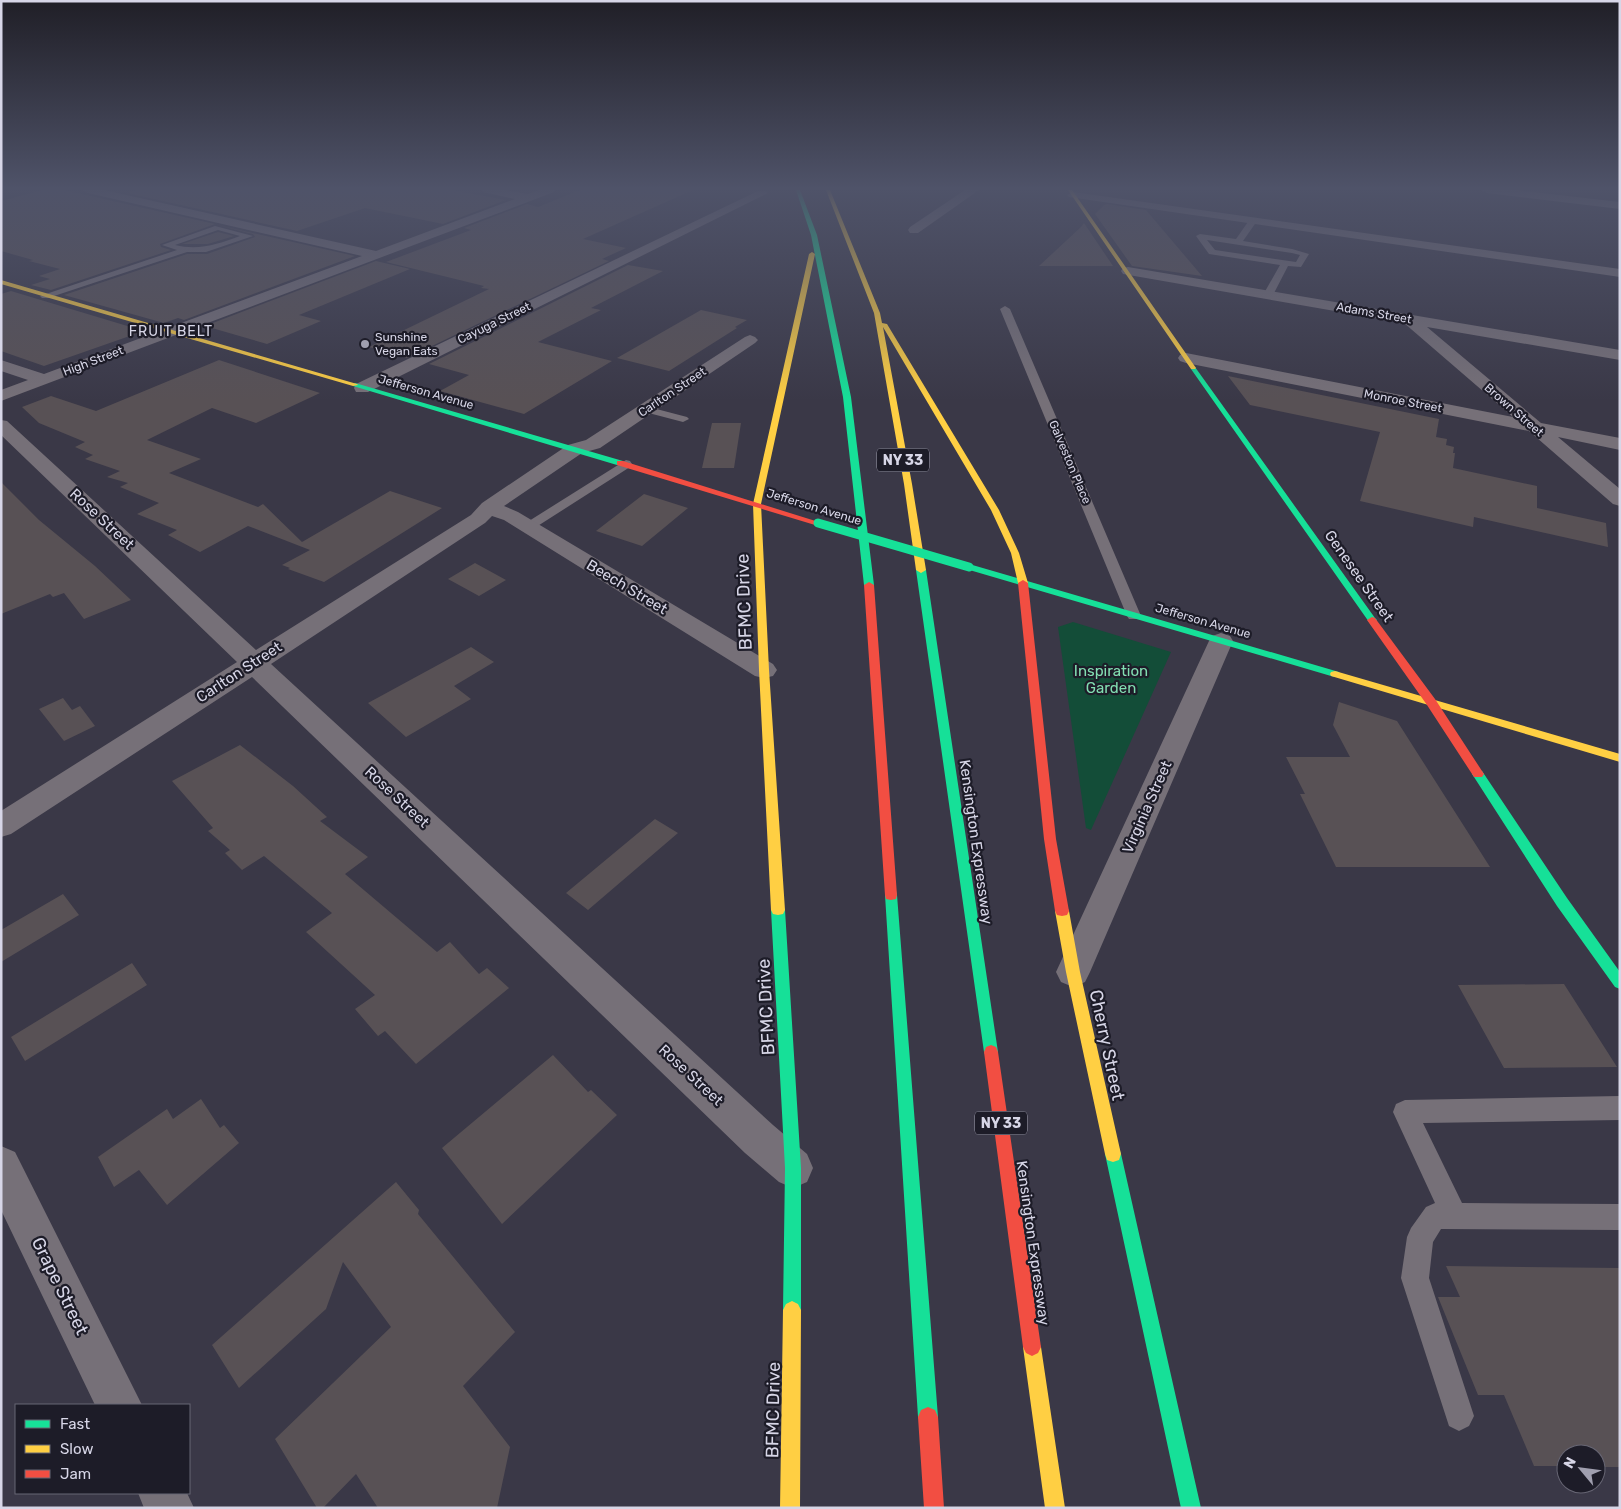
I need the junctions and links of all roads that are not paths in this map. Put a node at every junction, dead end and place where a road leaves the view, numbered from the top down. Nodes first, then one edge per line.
1 (153, 260) edge
2 (362, 260) edge
3 (624, 260) edge
4 (811, 260) edge
5 (819, 260) edge
6 (856, 260) edge
7 (1121, 260) edge
8 (1263, 260) edge
9 (1301, 260) edge
10 (1526, 260) edge
11 (1285, 264) junction
12 (1128, 271) junction
13 (1620, 274) edge
14 (108, 275) junction
15 (1, 282) edge
16 (1268, 295) junction
17 (45, 296) junction
18 (58, 300) junction
19 (1005, 309) dead end
20 (877, 314) junction
21 (1408, 319) junction
22 (172, 332) junction
23 (750, 340) dead end
24 (1620, 355) edge
25 (1186, 358) junction
26 (1, 365) edge
27 (45, 380) junction
28 (362, 388) junction
29 (1, 396) edge
30 (646, 409) junction
31 (683, 419) dead end
32 (1, 425) edge
33 (1534, 427) junction
34 (1620, 444) edge
35 (586, 449) junction
36 (626, 464) junction
37 (1620, 500) edge
38 (757, 504) junction
39 (489, 512) junction
40 (528, 526) junction
41 (1023, 583) junction
42 (1134, 616) junction
43 (1221, 641) junction
44 (253, 663) junction
45 (764, 670) junction
46 (1431, 702) junction
47 (1620, 758) edge
48 (1, 826) edge
49 (1073, 972) junction
50 (1620, 983) edge
51 (1620, 1108) edge
52 (1, 1166) edge
53 (793, 1168) junction
54 (1455, 1217) junction
55 (1620, 1217) edge
56 (119, 1404) edge
57 (1459, 1416) dead end
58 (162, 1494) edge
59 (169, 1508) edge
60 (790, 1508) edge
61 (934, 1508) edge
62 (1055, 1508) edge
63 (1191, 1508) edge

1 - 14 lane
2 - 22 street, High Street
3 - 28 street, Cayuga Street
4 - 38 main road, BFMC Drive
5 - 61 main road, NY 33
6 - 20 main road, Kensington Expressway / NY 33
7 - 12 main road, Genesee Street
8 - 11 lane
9 - 11 lane
10 - 13 street
11 - 16 lane
12 - 16 street, Adams Street
12 - 25 main road, Genesee Street
14 - 17 lane
14 - 18 lane
15 - 17 main road, Jefferson Avenue
16 - 21 street, Adams Street
17 - 18 main road, Jefferson Avenue
18 - 22 main road, Jefferson Avenue
19 - 42 lane, Galveston Place
20 - 41 main road, Cherry Street
20 - 62 main road, Kensington Expressway / NY 33
21 - 24 street, Adams Street
21 - 33 street, Brown Street
22 - 27 street, High Street
22 - 28 main road, Jefferson Avenue
23 - 30 street, Carlton Street
25 - 33 street, Monroe Street
25 - 46 main road, Genesee Street
26 - 27 street
27 - 29 street, High Street
28 - 35 main road, Jefferson Avenue
30 - 31 lane
30 - 35 street, Carlton Street
32 - 44 street, Rose Street
33 - 34 street, Monroe Street
33 - 37 street, Brown Street
35 - 36 main road, Jefferson Avenue
35 - 39 street, Carlton Street
36 - 38 main road, Jefferson Avenue
36 - 40 lane
38 - 41 main road, Jefferson Avenue, bridge
38 - 45 main road, BFMC Drive
39 - 40 street, Beech Street
39 - 44 street, Carlton Street
40 - 45 street, Beech Street
41 - 42 main road, Jefferson Avenue
41 - 49 main road, Cherry Street
42 - 43 main road, Jefferson Avenue
43 - 46 main road, Jefferson Avenue
43 - 49 street, Virginia Street
44 - 48 street, Carlton Street
44 - 53 street, Rose Street
45 - 53 main road, BFMC Drive
46 - 47 main road, Jefferson Avenue
46 - 50 main road, Genesee Street
49 - 63 main road, Cherry Street
51 - 54 lane
52 - 56 street, Grape Street
53 - 60 main road, BFMC Drive
54 - 55 lane
54 - 57 lane
58 - 59 street

